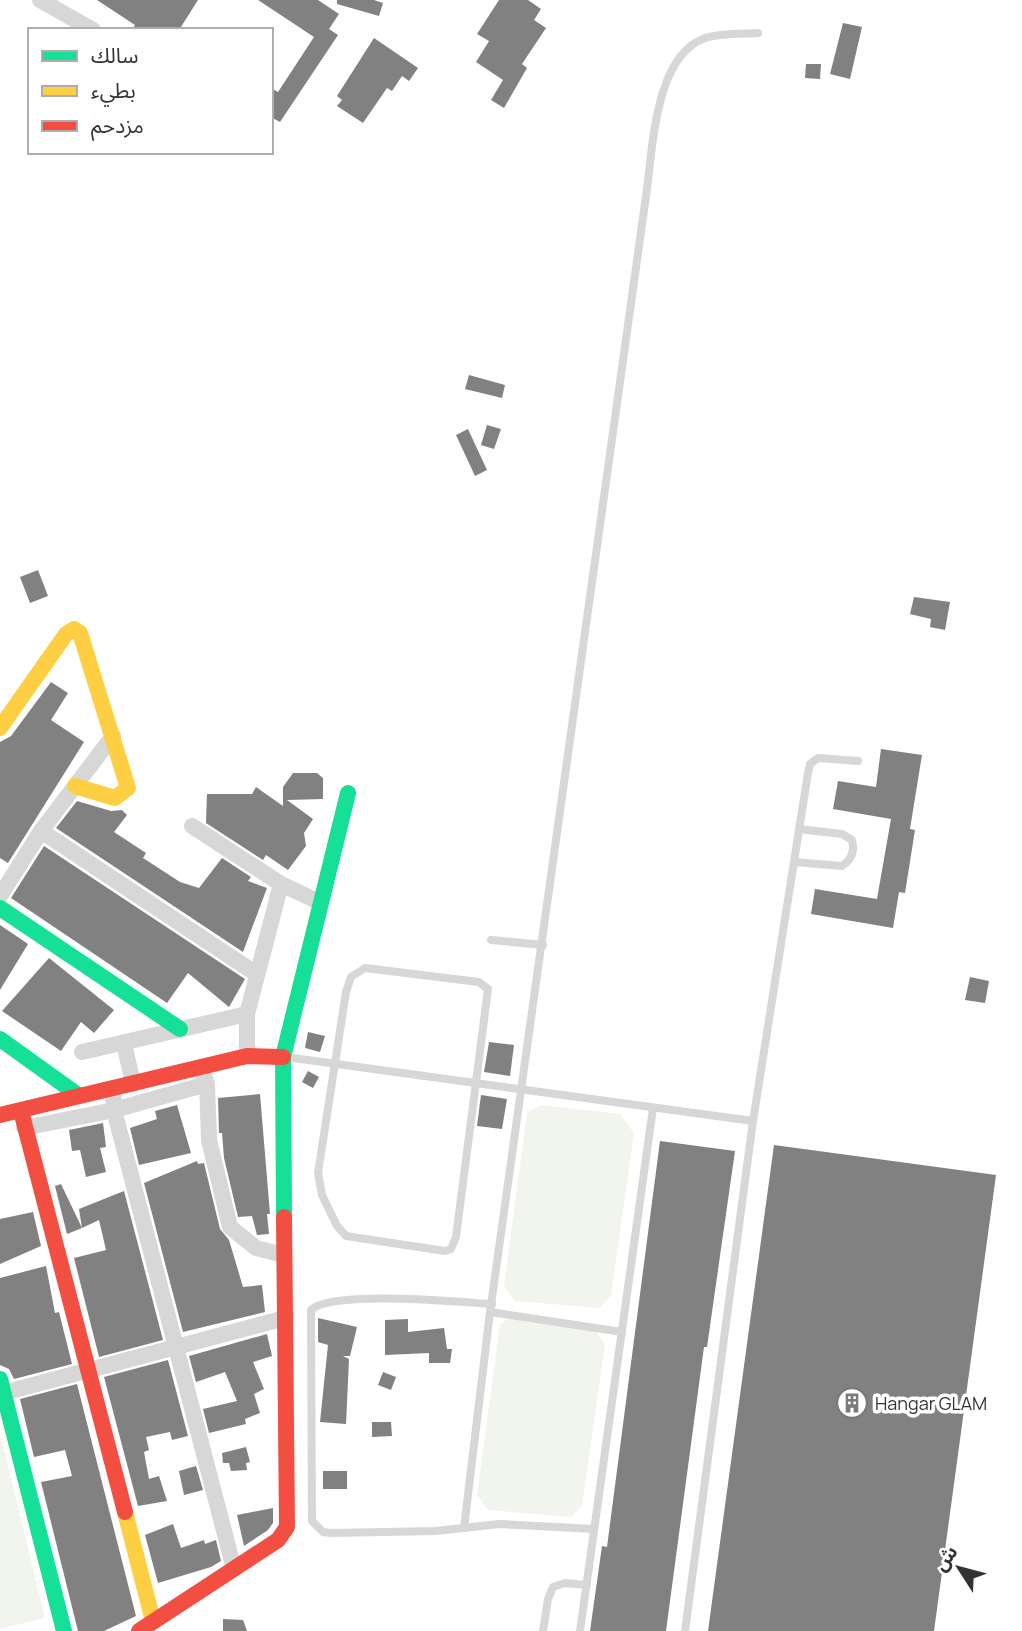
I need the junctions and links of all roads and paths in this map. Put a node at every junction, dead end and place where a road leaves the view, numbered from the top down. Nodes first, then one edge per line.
1 (40, 0) edge
2 (89, 28) edge
3 (758, 33) dead end
4 (0, 728) edge
5 (113, 737) junction
6 (858, 761) dead end
7 (75, 786) junction
8 (348, 793) dead end
9 (192, 826) dead end
10 (799, 829) junction
11 (41, 831) junction
12 (794, 862) junction
13 (281, 884) junction
14 (0, 896) edge
15 (321, 903) junction
16 (0, 908) edge
17 (491, 940) dead end
18 (543, 945) junction
19 (256, 973) junction
20 (247, 1014) junction
21 (180, 1029) junction
22 (0, 1040) edge
23 (124, 1043) junction
24 (82, 1052) dead end
25 (247, 1056) junction
26 (283, 1057) junction
27 (334, 1063) junction
28 (201, 1068) junction
29 (476, 1083) junction
30 (132, 1084) junction
31 (207, 1084) junction
32 (113, 1088) junction
33 (522, 1090) junction
34 (78, 1095) junction
35 (653, 1108) junction
36 (114, 1110) junction
37 (21, 1111) junction
38 (0, 1115) edge
39 (753, 1121) junction
40 (24, 1128) junction
41 (284, 1255) junction
42 (491, 1308) junction
43 (285, 1318) junction
44 (622, 1332) junction
45 (176, 1346) junction
46 (88, 1369) junction
47 (2, 1386) edge
48 (464, 1528) junction
49 (594, 1529) junction
50 (234, 1569) junction
51 (587, 1585) junction
52 (153, 1621) junction
53 (64, 1631) edge
54 (139, 1631) edge
55 (543, 1631) edge
56 (580, 1631) edge
57 (685, 1631) edge

1 - 2 street
3 - 18 lane
4 - 5 street
5 - 7 street
5 - 7 street
6 - 10 lane
7 - 11 street
8 - 15 street
9 - 13 street
10 - 12 lane
10 - 12 lane
11 - 14 street
11 - 19 street
12 - 39 lane
13 - 15 street
13 - 19 street
15 - 26 street
16 - 21 street
17 - 18 lane
18 - 33 lane
19 - 20 street
20 - 21 street
20 - 25 street
21 - 23 street
22 - 34 street
23 - 24 street
23 - 30 street
25 - 26 street
25 - 28 street
26 - 27 lane
26 - 41 street
27 - 29 lane
27 - 29 lane
27 - 29 lane
28 - 30 street
28 - 31 street
29 - 33 lane
30 - 32 street
31 - 36 street
31 - 41 street
32 - 34 street
32 - 36 street
33 - 35 lane
33 - 42 lane
34 - 37 street
35 - 39 lane
35 - 44 lane
36 - 40 street
36 - 45 street
37 - 38 street
37 - 40 street
39 - 57 lane
40 - 46 street
41 - 43 street
42 - 44 lane
42 - 48 lane
42 - 48 lane
43 - 45 street
43 - 50 street
44 - 49 lane
45 - 46 street
45 - 50 street
46 - 47 street
46 - 52 street
47 - 53 street
48 - 49 lane
49 - 51 lane
50 - 52 street
51 - 55 lane
51 - 56 lane
52 - 54 street

